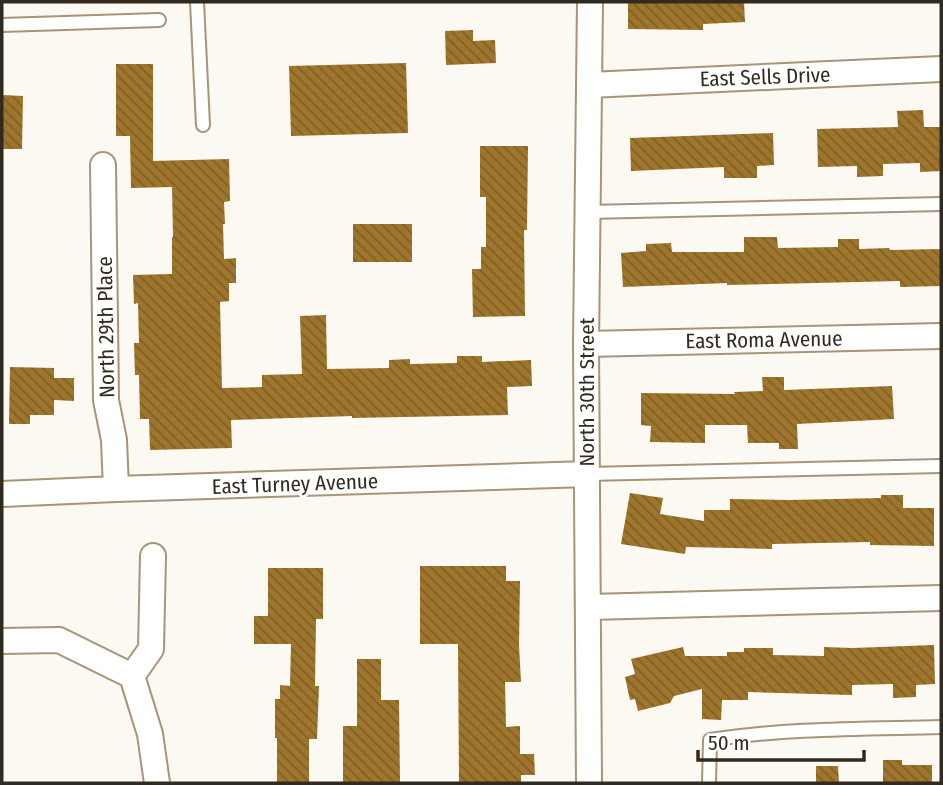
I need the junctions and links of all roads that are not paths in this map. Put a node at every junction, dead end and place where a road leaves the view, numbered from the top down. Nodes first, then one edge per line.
1 (197, 2) edge
2 (590, 2) edge
3 (159, 20) dead end
4 (2, 25) edge
5 (941, 69) edge
6 (589, 85) junction
7 (203, 125) dead end
8 (103, 165) dead end
9 (941, 204) edge
10 (588, 212) junction
11 (941, 336) edge
12 (586, 344) junction
13 (941, 466) edge
14 (588, 474) junction
15 (116, 489) junction
16 (2, 494) edge
17 (153, 556) dead end
18 (941, 598) edge
19 (589, 607) junction
20 (2, 641) edge
21 (132, 676) junction
22 (941, 727) edge
23 (157, 783) edge
24 (589, 783) edge
25 (709, 783) edge

1 - 7 lane
2 - 6 street, North 30th Street
3 - 4 lane
5 - 6 street, East Sells Drive
6 - 10 street, North 30th Street
8 - 15 street, North 29th Place
9 - 10 lane
10 - 12 street, North 30th Street
11 - 12 street, East Roma Avenue
12 - 14 street, North 30th Street
13 - 14 lane
14 - 15 street, East Turney Avenue
14 - 19 street, North 30th Street
15 - 16 street, East Turney Avenue
17 - 21 street
18 - 19 street
19 - 24 street, North 30th Street
20 - 21 street
21 - 23 street
22 - 25 lane

